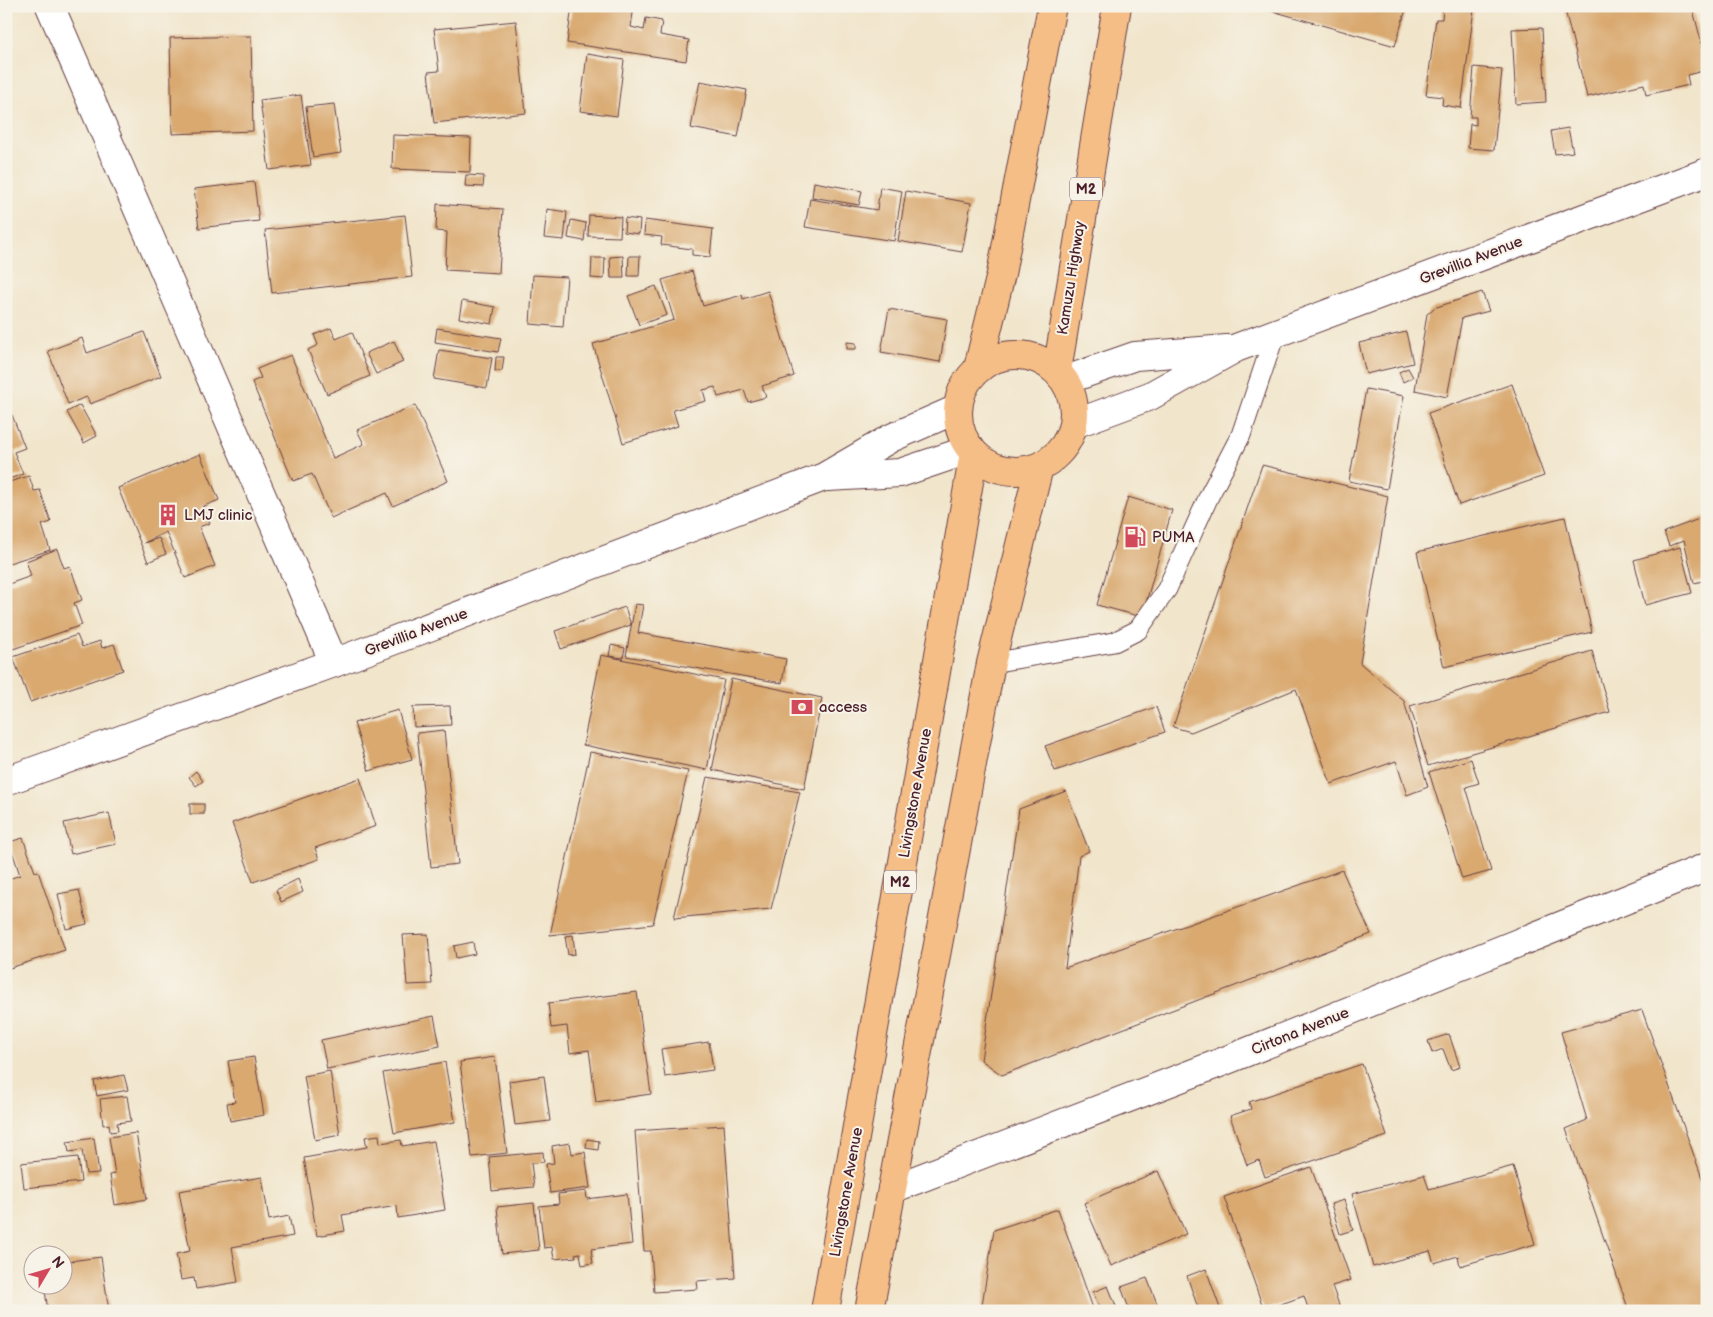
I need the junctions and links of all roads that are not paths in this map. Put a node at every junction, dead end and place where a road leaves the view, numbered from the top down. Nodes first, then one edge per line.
1 (50, 6) edge
2 (1052, 6) edge
3 (1117, 6) edge
4 (1707, 172) edge
5 (1275, 334) junction
6 (1236, 348) junction
7 (978, 368) junction
8 (1061, 376) junction
9 (957, 410) junction
10 (1074, 424) junction
11 (972, 451) junction
12 (1038, 468) junction
13 (824, 477) junction
14 (334, 663) junction
15 (991, 663) junction
16 (6, 781) edge
17 (1707, 866) edge
18 (892, 1189) junction
19 (826, 1311) edge
20 (870, 1311) edge

1 - 14 street
2 - 7 highway
3 - 8 highway, Kamuzu Highway / M2
4 - 5 street, Grevillia Avenue
5 - 6 street, Grevillia Avenue
5 - 15 lane
6 - 8 street, Grevillia Avenue
6 - 10 street, Grevillia Avenue
7 - 8 highway
7 - 9 highway
8 - 10 highway, M2
9 - 11 highway
9 - 13 street
10 - 12 highway, M2
11 - 12 highway
11 - 13 street
11 - 19 highway, Livingstone Avenue / M2
12 - 15 highway
13 - 14 street, Grevillia Avenue
14 - 16 street, Grevillia Avenue
15 - 18 highway
17 - 18 street, Cirtona Avenue
18 - 20 highway

